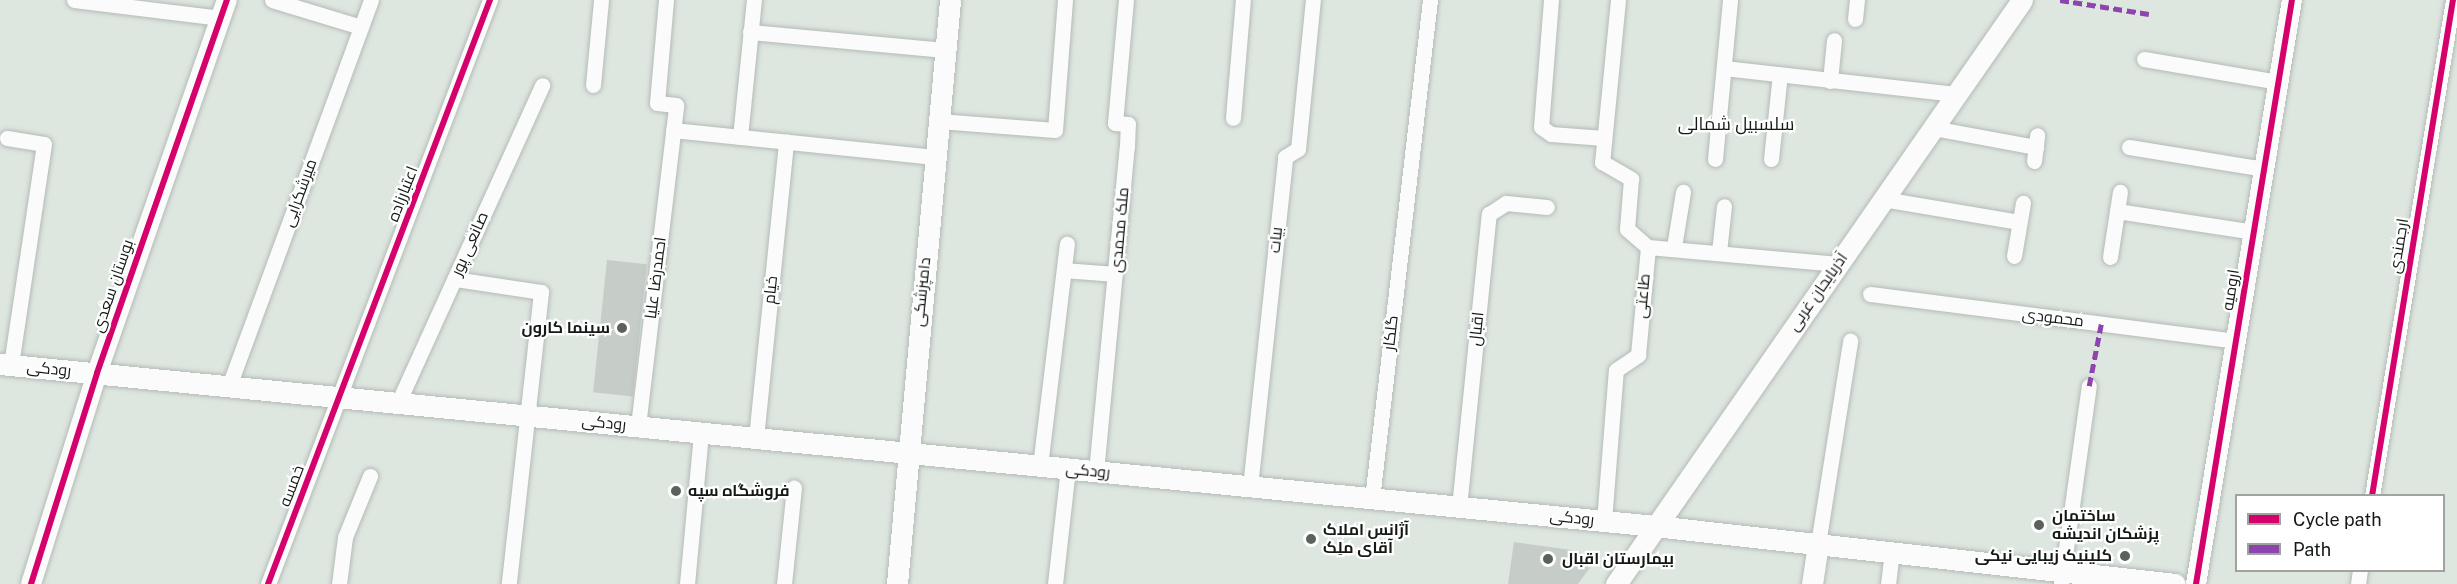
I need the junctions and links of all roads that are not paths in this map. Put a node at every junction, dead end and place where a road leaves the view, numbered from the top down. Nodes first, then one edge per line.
1 (74, 0) edge
2 (272, 0) edge
3 (371, 0) edge
4 (490, 0) edge
5 (602, 0) edge
6 (666, 0) edge
7 (754, 0) edge
8 (950, 0) edge
9 (1065, 0) edge
10 (1126, 0) edge
11 (1243, 0) edge
12 (1313, 0) edge
13 (1430, 0) edge
14 (1551, 0) edge
15 (1618, 0) edge
16 (1730, 0) edge
17 (1857, 0) edge
18 (2022, 0) edge
19 (2292, 0) edge
20 (2453, 0) edge
21 (224, 9) edge
22 (1855, 19) dead end
23 (361, 27) junction
24 (750, 32) junction
25 (1834, 40) dead end
26 (945, 50) junction
27 (2144, 59) dead end
28 (1724, 68) junction
29 (1780, 74) junction
30 (1830, 81) junction
31 (2279, 82) junction
32 (542, 85) dead end
33 (592, 85) dead end
34 (1956, 94) junction
35 (1233, 118) dead end
36 (939, 121) junction
37 (1933, 128) junction
38 (673, 130) junction
39 (740, 137) junction
40 (7, 138) dead end
41 (1604, 138) junction
42 (786, 142) junction
43 (2129, 147) dead end
44 (2036, 148) dead end
45 (935, 157) junction
46 (1715, 159) dead end
47 (1771, 159) dead end
48 (2265, 169) junction
49 (1683, 192) dead end
50 (2120, 192) dead end
51 (1883, 199) junction
52 (2023, 203) dead end
53 (1724, 206) dead end
54 (1547, 207) dead end
55 (2117, 211) junction
56 (2019, 222) junction
57 (2254, 232) junction
58 (1067, 244) dead end
59 (1674, 247) junction
60 (1648, 248) junction
61 (1719, 252) junction
62 (2014, 256) dead end
63 (2110, 257) dead end
64 (1838, 264) junction
65 (1064, 270) junction
66 (1115, 274) junction
67 (455, 279) junction
68 (1870, 294) dead end
69 (1850, 341) dead end
70 (2236, 341) junction
71 (5, 364) edge
72 (97, 374) junction
73 (229, 386) junction
74 (2089, 387) dead end
75 (340, 397) junction
76 (398, 403) junction
77 (524, 415) junction
78 (638, 426) junction
79 (701, 433) junction
80 (756, 438) junction
81 (909, 453) junction
82 (1040, 466) junction
83 (1068, 469) junction
84 (1096, 472) junction
85 (370, 476) dead end
86 (1250, 487) junction
87 (794, 488) dead end
88 (2372, 494) edge
89 (1372, 499) junction
90 (1459, 507) junction
91 (1604, 521) junction
92 (1655, 526) junction
93 (1818, 544) junction
94 (1892, 552) junction
95 (2062, 578) edge
96 (31, 584) edge
97 (268, 584) edge
98 (339, 584) edge
99 (509, 584) edge
100 (687, 584) edge
101 (783, 584) edge
102 (897, 584) edge
103 (1055, 584) edge
104 (1616, 584) edge
105 (1812, 584) edge
106 (1887, 584) edge
107 (2175, 584) edge
108 (2196, 584) edge

1 - 21 street
2 - 23 street
3 - 23 street, میرشکرایی
4 - 75 street, اعتبارزاده
5 - 33 street
6 - 38 street, احمدرضا علیا
7 - 24 street
8 - 26 main road, دامپزشکی
9 - 36 street
10 - 66 street, ملک محمدی
11 - 35 street
12 - 86 street, بیات
13 - 89 street, گلکار
14 - 41 street
15 - 41 street
16 - 28 street
17 - 22 street
18 - 34 main road, آذربایجان غربی
19 - 31 street, ارومیه
20 - 88 street, ارجمندی
21 - 72 street, بوستان سعدی
23 - 73 street, میرشکرایی
24 - 26 street
24 - 39 street
25 - 30 street
26 - 36 main road, دامپزشکی
27 - 31 street
28 - 29 street
28 - 46 street
29 - 30 street
29 - 47 street
30 - 34 street
31 - 48 street, ارومیه
32 - 67 street, صانعی پور
34 - 37 main road, آذربایجان غربی
36 - 45 main road, دامپزشکی
37 - 44 street
37 - 51 main road, آذربایجان غربی
38 - 39 street
38 - 78 street, احمدرضا علیا
39 - 42 street
40 - 71 street
41 - 60 street
42 - 45 street
42 - 80 street, خیام
43 - 48 street
45 - 81 main road, دامپزشکی
48 - 57 street, ارومیه
49 - 59 street
50 - 55 street
51 - 56 street
51 - 64 main road, آذربایجان غربی
52 - 56 street
53 - 61 street
54 - 90 street, اقبال
55 - 57 street
55 - 63 street
56 - 62 street
57 - 70 street, ارومیه
58 - 65 street
59 - 60 street
59 - 61 street
60 - 91 street, طاعتی
61 - 64 street
64 - 92 main road, آذربایجان غربی
65 - 66 street
65 - 82 street
66 - 84 street, ملک محمدی
67 - 76 street, صانعی پور
67 - 77 street
68 - 70 street, محمودی
69 - 93 street
70 - 108 street, ارومیه
71 - 72 main road, رودکی
72 - 73 main road, رودکی
72 - 96 street, بوستان سعدی
73 - 75 main road, رودکی
74 - 95 street
75 - 76 main road, رودکی
75 - 97 street, خمسه
76 - 77 main road, رودکی
77 - 78 main road, رودکی
77 - 99 street
78 - 79 main road, رودکی
79 - 80 main road, رودکی
79 - 100 street
80 - 81 main road, رودکی
81 - 82 main road, رودکی
81 - 102 main road, دامپزشکی
82 - 83 main road, رودکی
83 - 84 main road, رودکی
83 - 103 street
84 - 86 main road, رودکی
85 - 98 street
86 - 89 main road, رودکی
87 - 101 street
89 - 90 main road, رودکی
90 - 91 main road, رودکی
91 - 92 main road, رودکی
92 - 93 main road, رودکی
92 - 104 main road, آذربایجان غربی
93 - 94 main road, رودکی
93 - 105 main road
94 - 95 main road, رودکی
94 - 106 street
95 - 107 main road, رودکی

